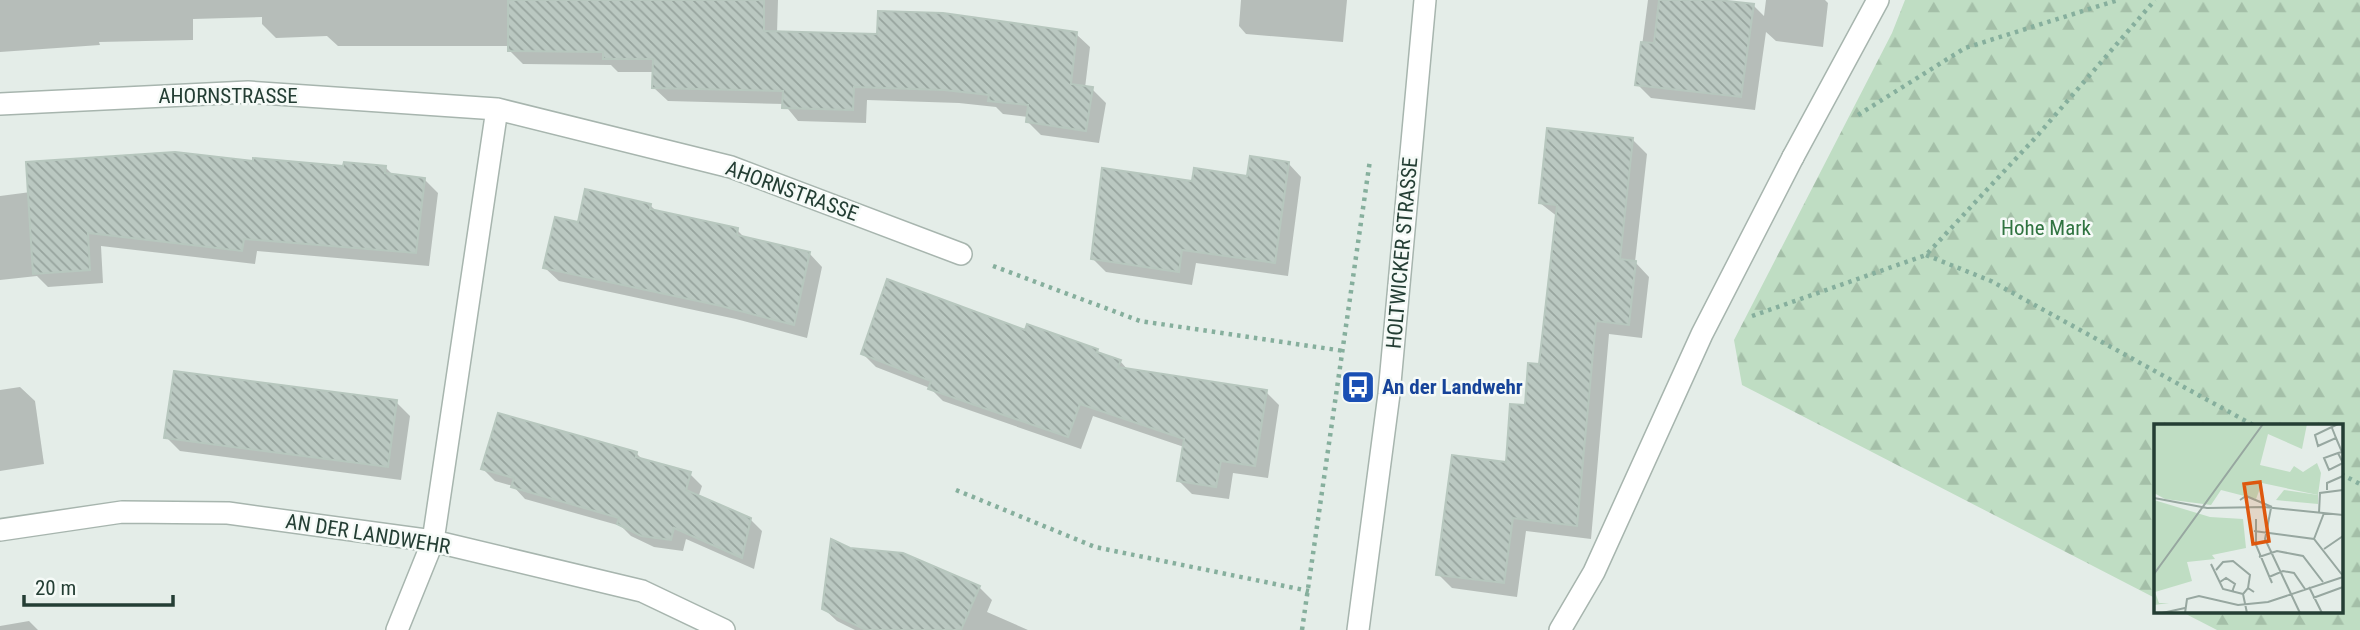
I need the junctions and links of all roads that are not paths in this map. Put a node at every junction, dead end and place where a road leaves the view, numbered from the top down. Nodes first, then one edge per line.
1 (1425, 0) edge
2 (1878, 0) edge
3 (0, 104) edge
4 (497, 109) junction
5 (961, 254) road end
6 (0, 530) edge
7 (433, 541) junction
8 (397, 630) edge
9 (724, 630) edge
10 (1358, 630) edge
11 (1560, 630) edge

1 - 10 street, HOLTWICKER STRASSE
2 - 11 street
3 - 4 street, AHORNSTRASSE
4 - 5 street, AHORNSTRASSE
4 - 7 street
6 - 7 street, AN DER LANDWEHR
7 - 8 street
7 - 9 street, AN DER LANDWEHR

